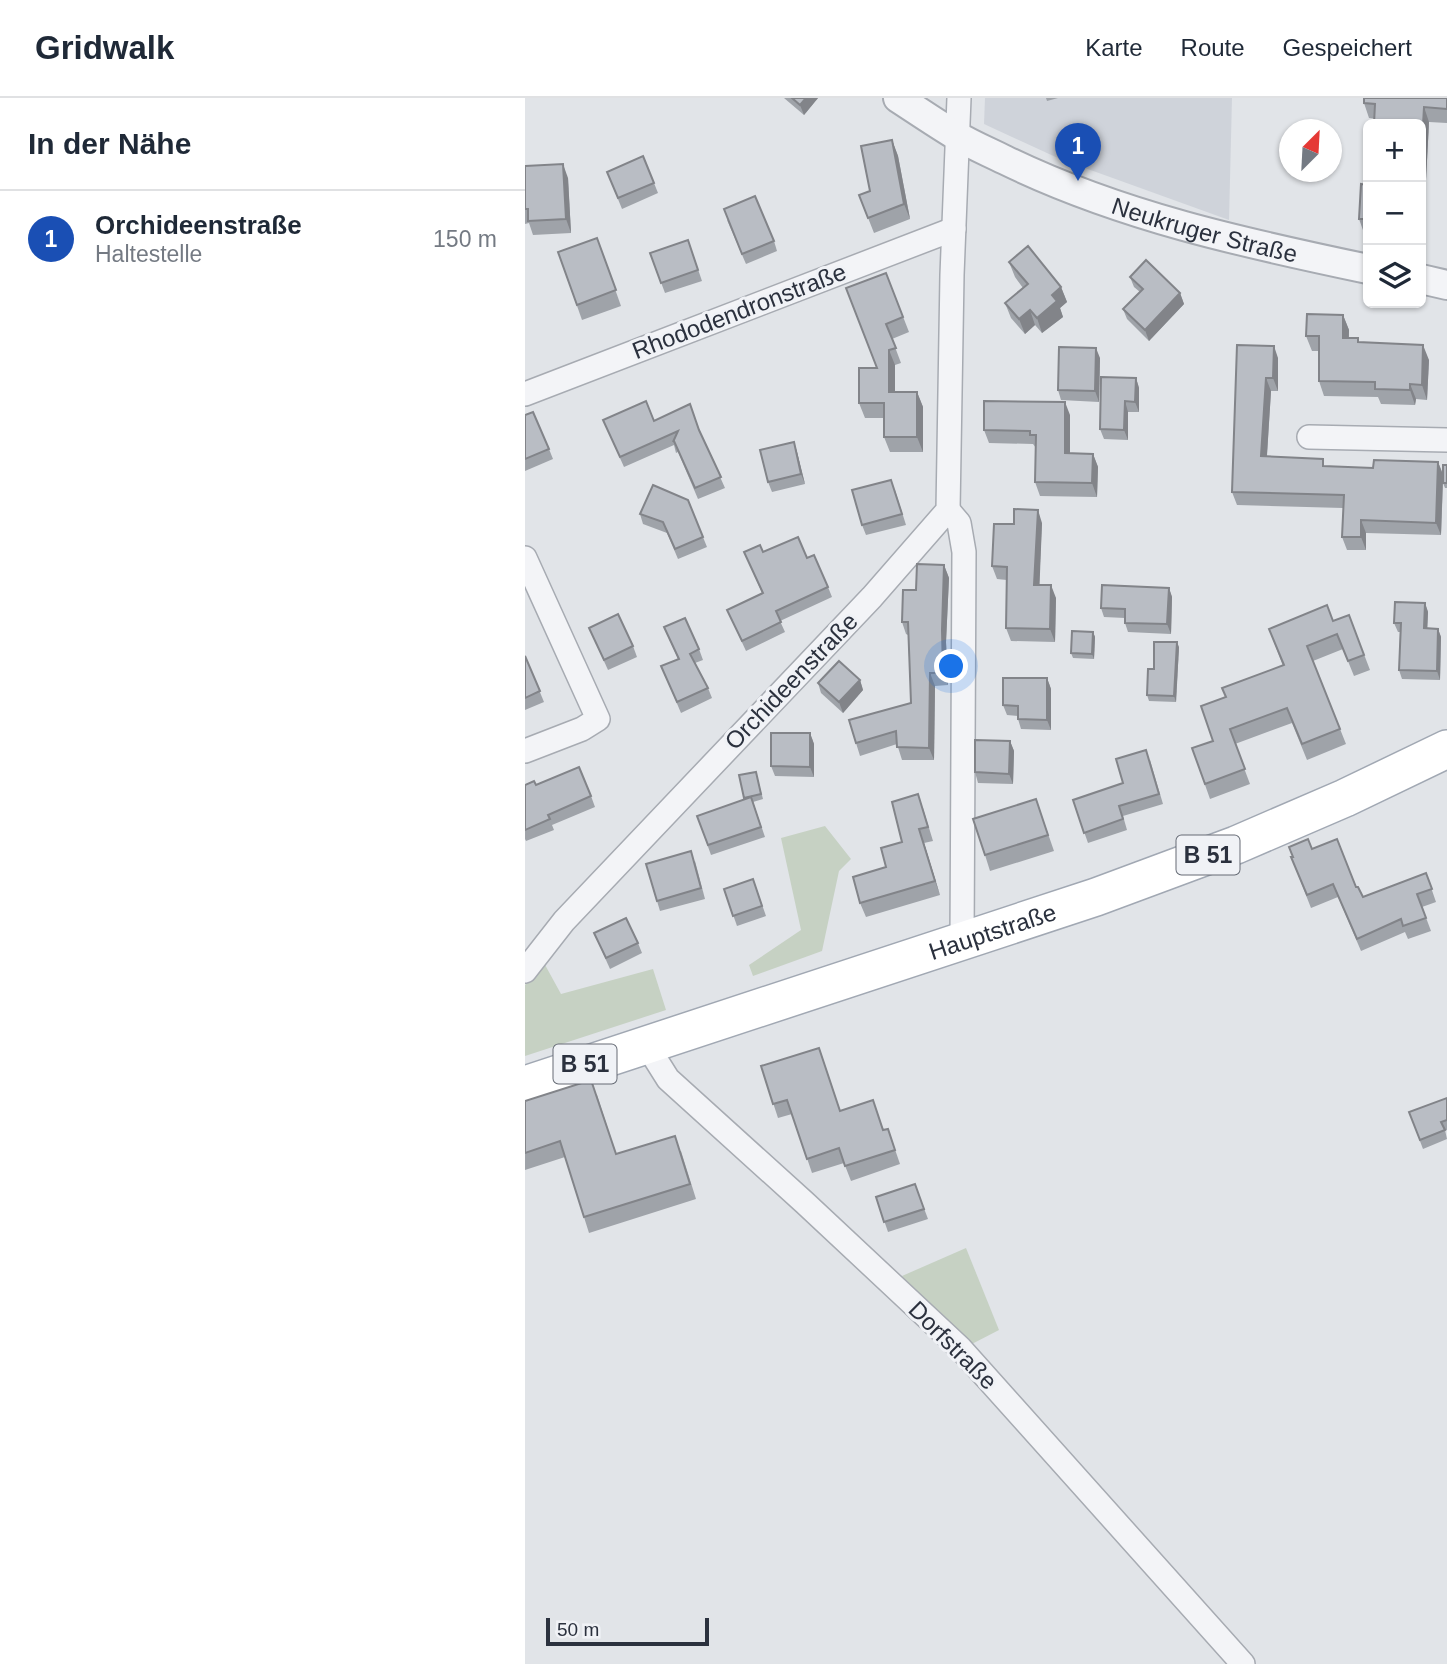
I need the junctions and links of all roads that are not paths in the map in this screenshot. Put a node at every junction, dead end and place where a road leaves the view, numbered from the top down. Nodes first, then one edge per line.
1 (898, 98) edge
2 (959, 98) edge
3 (958, 137) junction
4 (954, 229) junction
5 (1363, 267) edge
6 (1426, 280) edge
7 (1447, 285) edge
8 (525, 394) edge
9 (1309, 437) dead end
10 (1447, 440) edge
11 (948, 510) junction
12 (525, 558) edge
13 (1447, 749) edge
14 (525, 751) edge
15 (961, 942) junction
16 (525, 971) edge
17 (646, 1044) junction
18 (525, 1085) edge
19 (1243, 1664) edge

1 - 3 street, Neukruger Straße
2 - 3 street
3 - 4 street
3 - 5 street, Neukruger Straße
4 - 8 street, Rhododendronstraße
4 - 11 street
6 - 7 street
9 - 10 street
11 - 15 street
11 - 16 street, Orchideenstraße
12 - 14 street
13 - 15 main road, Hauptstraße / B 51
15 - 17 main road, Hauptstraße / B 51
17 - 18 main road, Hauptstraße / B 51
17 - 19 street, Dorfstraße

